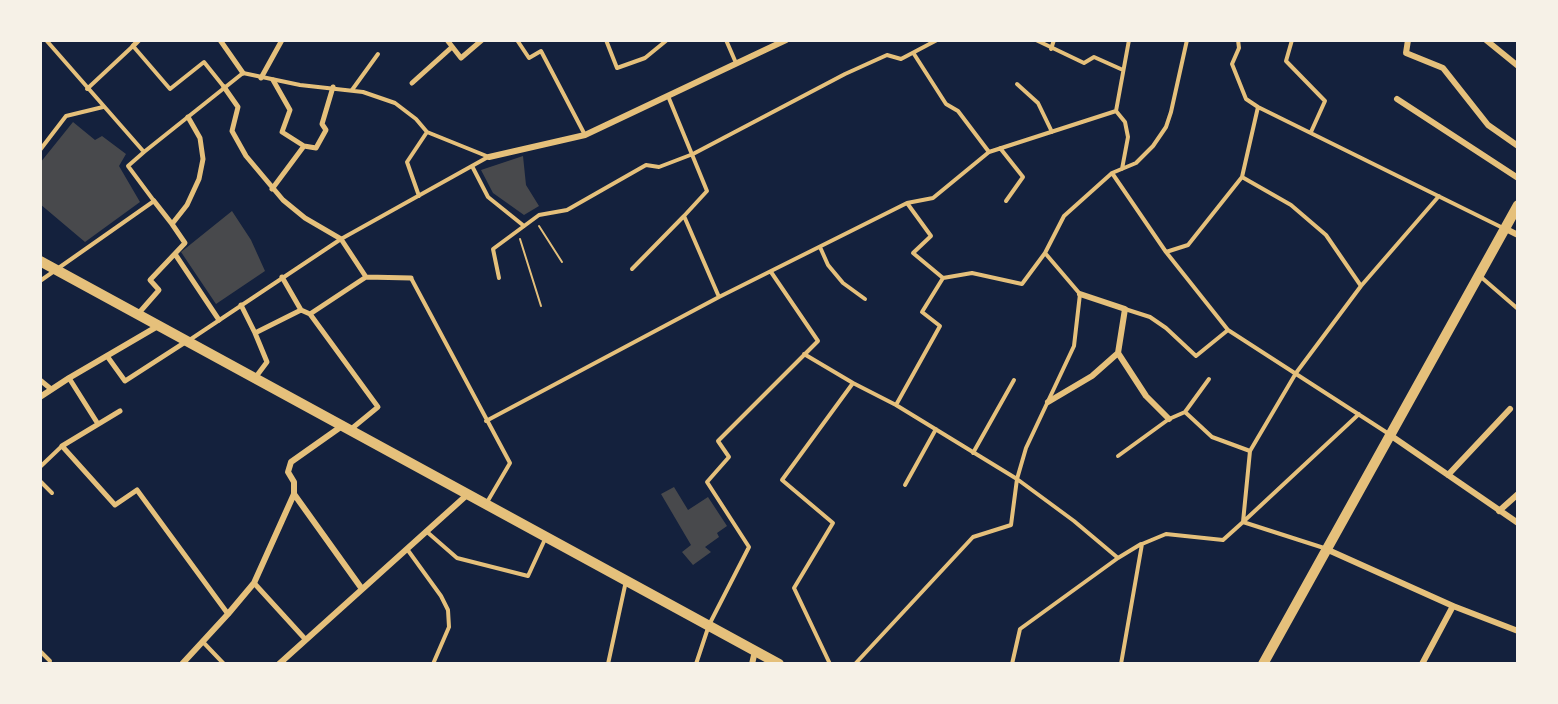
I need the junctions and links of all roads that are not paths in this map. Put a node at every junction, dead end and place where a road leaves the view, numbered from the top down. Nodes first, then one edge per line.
1 (46, 40) edge
2 (139, 40) edge
3 (220, 40) edge
4 (282, 40) edge
5 (447, 40) edge
6 (482, 40) edge
7 (517, 40) edge
8 (606, 40) edge
9 (667, 40) edge
10 (726, 40) edge
11 (786, 40) edge
12 (937, 40) edge
13 (1036, 40) edge
14 (1054, 40) edge
15 (1129, 40) edge
16 (1187, 40) edge
17 (1238, 40) edge
18 (1292, 40) edge
19 (1408, 40) edge
20 (1486, 40) edge
21 (133, 46) junction
22 (452, 47) junction
23 (1051, 49) junction
24 (914, 53) junction
25 (378, 54) dead end
26 (736, 63) junction
27 (1518, 66) edge
28 (1123, 70) junction
29 (243, 73) junction
30 (261, 78) junction
31 (273, 80) junction
32 (412, 83) dead end
33 (1017, 84) dead end
34 (224, 87) junction
35 (333, 87) junction
36 (87, 89) junction
37 (352, 90) junction
38 (668, 95) junction
39 (1397, 99) dead end
40 (103, 107) junction
41 (1258, 107) junction
42 (1116, 111) junction
43 (188, 117) junction
44 (427, 132) junction
45 (1052, 132) junction
46 (1311, 132) junction
47 (585, 135) junction
48 (304, 146) junction
49 (1518, 146) edge
50 (1000, 148) junction
51 (40, 150) edge
52 (144, 152) junction
53 (989, 152) junction
54 (693, 154) junction
55 (489, 157) junction
56 (472, 166) junction
57 (1122, 169) junction
58 (1112, 173) junction
59 (1242, 177) junction
60 (1518, 178) edge
61 (272, 189) junction
62 (419, 196) junction
63 (1439, 196) junction
64 (154, 201) junction
65 (1006, 201) dead end
66 (907, 203) junction
67 (1518, 205) edge
68 (684, 216) junction
69 (171, 224) junction
70 (524, 226) junction
71 (1504, 228) junction
72 (1518, 235) edge
73 (341, 239) junction
74 (820, 247) junction
75 (1045, 252) junction
76 (1166, 252) junction
77 (175, 254) junction
78 (40, 261) edge
79 (632, 269) dead end
80 (57, 270) junction
81 (771, 272) junction
82 (1479, 274) junction
83 (282, 277) junction
84 (366, 277) junction
85 (411, 278) joint
86 (498, 278) dead end
87 (943, 278) junction
88 (40, 281) edge
89 (1361, 286) junction
90 (1080, 294) junction
91 (719, 297) junction
92 (865, 299) dead end
93 (241, 305) junction
94 (1125, 309) junction
95 (1518, 309) edge
96 (301, 310) junction
97 (138, 314) junction
98 (310, 315) junction
99 (219, 320) junction
100 (158, 326) junction
101 (1228, 330) junction
102 (255, 333) junction
103 (187, 341) junction
104 (1118, 353) junction
105 (804, 354) junction
106 (106, 356) junction
107 (1296, 373) junction
108 (69, 378) junction
109 (255, 378) junction
110 (1209, 379) dead end
111 (40, 380) edge
112 (1014, 380) dead end
113 (853, 383) junction
114 (51, 389) junction
115 (40, 397) edge
116 (1048, 402) junction
117 (896, 405) junction
118 (1510, 409) dead end
119 (120, 411) dead end
120 (1185, 412) junction
121 (1359, 414) junction
122 (1169, 419) junction
123 (486, 421) junction
124 (98, 424) junction
125 (346, 428) junction
126 (936, 429) junction
127 (1390, 434) junction
128 (62, 446) junction
129 (1250, 452) junction
130 (973, 453) junction
131 (1118, 456) dead end
132 (40, 467) edge
133 (1448, 475) junction
134 (1017, 479) junction
135 (40, 481) edge
136 (904, 485) dead end
137 (52, 493) dead end
138 (294, 494) junction
139 (468, 494) junction
140 (1518, 494) edge
141 (486, 504) junction
142 (1499, 511) junction
143 (1243, 522) junction
144 (1518, 524) edge
145 (426, 531) junction
146 (547, 537) junction
147 (1142, 544) junction
148 (407, 549) junction
149 (1326, 549) junction
150 (1118, 558) junction
151 (626, 580) junction
152 (254, 583) junction
153 (362, 589) junction
154 (1453, 606) junction
155 (228, 614) junction
156 (710, 625) junction
157 (1518, 631) edge
158 (306, 640) junction
159 (203, 642) junction
160 (755, 650) junction
161 (40, 651) edge
162 (50, 661) dead end
163 (182, 663) edge
164 (224, 663) edge
165 (279, 663) edge
166 (433, 663) edge
167 (608, 663) edge
168 (696, 663) edge
169 (752, 663) edge
170 (779, 663) edge
171 (830, 663) edge
172 (855, 663) edge
173 (1012, 663) edge
174 (1121, 663) edge
175 (1263, 663) edge
176 (1422, 663) edge

1 - 36 lane
2 - 21 street
3 - 29 street
4 - 30 street
5 - 22 street
6 - 22 street
7 - 47 lane
8 - 9 lane
10 - 26 lane
11 - 26 street
12 - 24 lane
13 - 23 lane
14 - 23 lane
15 - 28 lane
16 - 57 lane
17 - 41 lane
18 - 46 lane
19 - 49 street
20 - 27 street
21 - 34 lane
21 - 36 lane
22 - 32 street
23 - 28 lane
24 - 53 lane
24 - 54 lane
25 - 37 lane
26 - 38 street
28 - 42 lane
29 - 30 lane
29 - 34 lane
30 - 31 lane
31 - 35 lane
31 - 48 street
33 - 45 lane
34 - 43 lane
34 - 61 street
35 - 37 lane
35 - 48 street
36 - 40 lane
37 - 44 lane
38 - 47 street
38 - 54 lane
39 - 60 street
40 - 51 lane
40 - 52 lane
41 - 46 lane
41 - 59 lane
42 - 45 lane
42 - 57 lane
43 - 52 lane
43 - 69 street
44 - 55 lane
44 - 62 lane
45 - 50 lane
46 - 63 lane
47 - 55 street
48 - 61 street
50 - 53 lane
50 - 65 lane
52 - 64 lane
53 - 66 lane
54 - 68 lane
54 - 70 lane
55 - 56 lane
56 - 62 lane
56 - 70 lane
57 - 58 lane
58 - 75 lane
58 - 76 lane
59 - 76 lane
59 - 89 lane
61 - 73 street
62 - 73 lane
63 - 71 lane
63 - 89 lane
64 - 69 street
64 - 80 lane
66 - 74 lane
66 - 87 lane
67 - 71 main road
68 - 79 lane
68 - 91 lane
69 - 77 street
70 - 86 lane
71 - 72 street
71 - 82 main road
73 - 83 lane
73 - 84 street
74 - 81 lane
74 - 92 lane
75 - 87 lane
75 - 90 lane
76 - 101 lane
77 - 97 street
77 - 99 street
78 - 80 main road
80 - 88 lane
80 - 97 main road
81 - 91 lane
81 - 105 lane
82 - 95 lane
82 - 127 main road
83 - 93 lane
83 - 96 street
84 - 85 street
84 - 98 street
85 - 123 lane
87 - 117 lane
89 - 107 lane
90 - 94 street
90 - 116 lane
91 - 123 lane
93 - 99 lane
93 - 102 street
94 - 101 lane
94 - 104 street
96 - 98 street
96 - 102 street
97 - 100 main road
98 - 125 street
99 - 103 lane
100 - 103 main road
100 - 106 street
101 - 107 lane
102 - 109 street
103 - 106 street
103 - 109 main road
104 - 116 street
104 - 122 street
105 - 113 lane
105 - 156 lane
106 - 108 street
107 - 121 lane
107 - 129 lane
108 - 114 street
108 - 124 street
109 - 125 main road
110 - 120 lane
111 - 114 street
112 - 130 lane
113 - 117 lane
113 - 171 lane
114 - 115 street
116 - 134 lane
117 - 126 lane
118 - 133 street
119 - 124 street
120 - 122 lane
120 - 129 lane
121 - 127 lane
121 - 143 lane
122 - 131 lane
123 - 141 lane
124 - 128 street
125 - 138 street
125 - 139 main road
126 - 130 lane
126 - 136 lane
127 - 133 street
127 - 149 main road
128 - 132 lane
128 - 155 street
129 - 143 lane
130 - 134 lane
133 - 142 street
134 - 150 lane
134 - 172 lane
135 - 137 lane
138 - 152 street
138 - 153 street
139 - 141 main road
139 - 145 street
140 - 142 street
141 - 146 main road
142 - 144 street
143 - 147 lane
143 - 149 lane
145 - 146 lane
145 - 148 street
146 - 151 main road
147 - 150 lane
147 - 174 lane
148 - 153 street
148 - 166 lane
149 - 154 street
149 - 175 main road
150 - 173 lane
151 - 156 main road
151 - 167 lane
152 - 155 street
152 - 158 street
153 - 158 street
154 - 157 street
154 - 176 street
155 - 159 street
156 - 160 main road
156 - 168 lane
158 - 165 street
159 - 163 street
159 - 164 lane
160 - 169 street
160 - 170 main road
161 - 162 lane

